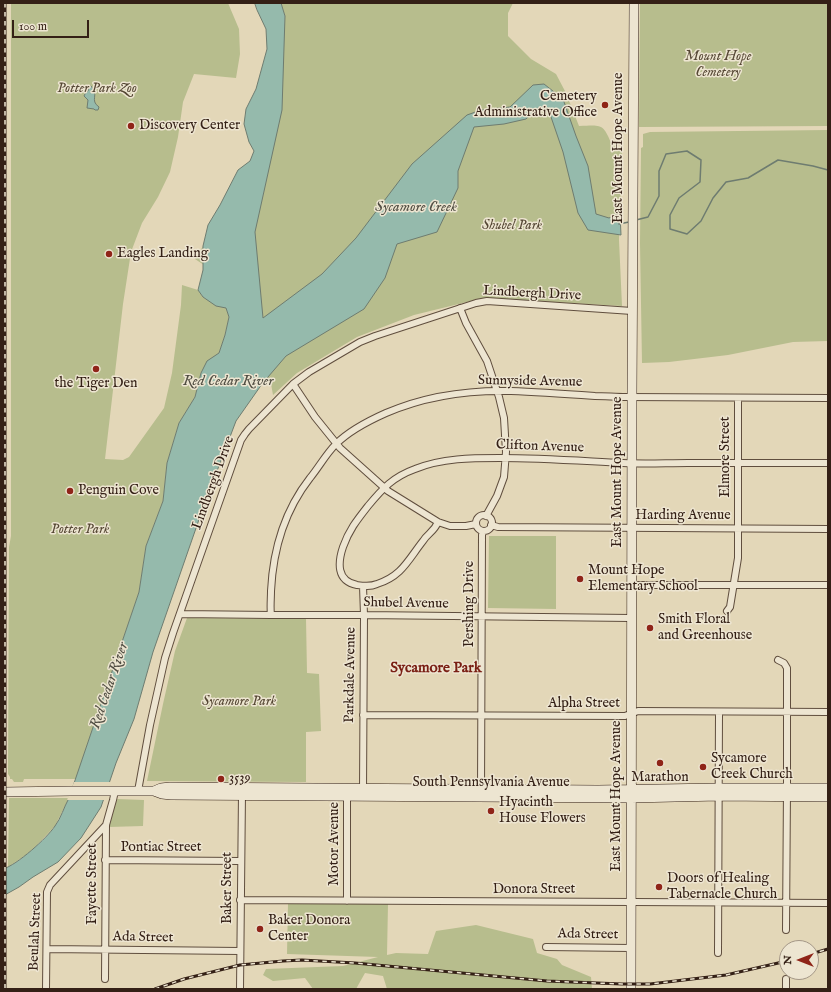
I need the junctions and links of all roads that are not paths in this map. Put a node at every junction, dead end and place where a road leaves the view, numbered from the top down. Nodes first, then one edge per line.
1 (634, 3) edge
2 (460, 308) junction
3 (632, 311) junction
4 (293, 384) junction
5 (497, 391) junction
6 (632, 397) junction
7 (738, 398) junction
8 (828, 398) edge
9 (336, 444) junction
10 (506, 458) junction
11 (632, 463) junction
12 (738, 463) junction
13 (828, 463) edge
14 (384, 488) junction
15 (486, 516) junction
16 (438, 522) junction
17 (476, 524) junction
18 (491, 525) junction
19 (632, 528) junction
20 (738, 528) junction
21 (828, 528) edge
22 (484, 531) junction
23 (631, 585) junction
24 (733, 585) junction
25 (828, 585) edge
26 (363, 586) junction
27 (727, 611) dead end
28 (180, 614) junction
29 (271, 615) junction
30 (364, 615) junction
31 (482, 617) junction
32 (631, 618) junction
33 (778, 660) dead end
34 (719, 712) junction
35 (787, 712) junction
36 (828, 712) edge
37 (631, 714) junction
38 (363, 715) junction
39 (482, 716) junction
40 (828, 788) edge
41 (112, 791) junction
42 (138, 791) junction
43 (3, 792) edge
44 (242, 792) junction
45 (347, 792) junction
46 (363, 792) junction
47 (719, 792) junction
48 (481, 793) junction
49 (787, 793) junction
50 (631, 794) junction
51 (828, 797) edge
52 (106, 825) junction
53 (105, 860) junction
54 (240, 861) junction
55 (240, 900) junction
56 (347, 901) junction
57 (631, 902) junction
58 (718, 903) junction
59 (786, 903) junction
60 (828, 903) edge
61 (786, 930) dead end
62 (546, 947) dead end
63 (631, 948) junction
64 (47, 949) junction
65 (105, 949) junction
66 (240, 951) junction
67 (718, 953) dead end
68 (105, 979) dead end
69 (46, 989) edge
70 (240, 989) edge
71 (630, 989) edge

1 - 3 street, East Mount Hope Avenue
2 - 3 street, Lindbergh Drive
2 - 4 street, Lindbergh Drive
2 - 5 street
3 - 6 street, East Mount Hope Avenue
4 - 9 street
4 - 28 street, Lindbergh Drive
5 - 6 street, Sunnyside Avenue
5 - 9 street, Sunnyside Avenue
5 - 10 street
6 - 7 street, Sunnyside Avenue
6 - 11 street, East Mount Hope Avenue
7 - 8 street, Sunnyside Avenue
7 - 12 street, Elmore Street
9 - 14 street
9 - 29 street, Sunnyside Avenue
10 - 11 street, Clifton Avenue
10 - 14 street, Clifton Avenue
10 - 15 street
11 - 12 street, Clifton Avenue
11 - 19 street, East Mount Hope Avenue
12 - 13 street, Clifton Avenue
12 - 20 street, Elmore Street
14 - 16 street
14 - 26 street, Clifton Avenue
15 - 17 street
15 - 18 street
16 - 17 street
16 - 26 street
17 - 22 street
18 - 19 street, Harding Avenue
18 - 22 street
19 - 20 street, Harding Avenue
19 - 23 street, East Mount Hope Avenue
20 - 21 street, Harding Avenue
20 - 24 street, Elmore Street
22 - 31 street, Pershing Drive
23 - 24 street
23 - 32 street, East Mount Hope Avenue
24 - 25 street
24 - 27 street, Elmore Street
26 - 30 street, Parkdale Avenue
28 - 29 street, Shubel Avenue
28 - 42 street, Lindbergh Drive
29 - 30 street, Shubel Avenue
30 - 31 street, Shubel Avenue
30 - 38 street, Parkdale Avenue
31 - 32 street, Shubel Avenue
31 - 39 street, Pershing Drive
32 - 37 street, East Mount Hope Avenue
33 - 35 street
34 - 35 street, Alpha Street
34 - 37 street, Alpha Street
34 - 47 street
35 - 36 street, Alpha Street
35 - 49 street
37 - 39 street, Alpha Street
37 - 50 street, East Mount Hope Avenue
38 - 39 street, Alpha Street
38 - 46 street, Parkdale Avenue
39 - 48 street, Pershing Drive
40 - 49 street, South Pennsylvania Avenue
41 - 42 street, South Pennsylvania Avenue
41 - 43 street, South Pennsylvania Avenue
41 - 52 street, Fayette Street
42 - 44 street, South Pennsylvania Avenue
44 - 45 street, South Pennsylvania Avenue
44 - 54 street, Baker Street
45 - 46 street, South Pennsylvania Avenue
45 - 56 street, Motor Avenue
46 - 48 street, South Pennsylvania Avenue
47 - 49 street, South Pennsylvania Avenue
47 - 50 street, South Pennsylvania Avenue
47 - 58 street
48 - 50 street, South Pennsylvania Avenue
49 - 51 street, South Pennsylvania Avenue
49 - 59 street
50 - 57 street, East Mount Hope Avenue
52 - 53 street, Fayette Street
52 - 64 street, Beulah Street
53 - 54 street, Pontiac Street
53 - 65 street, Fayette Street
54 - 55 street, Baker Street
55 - 56 street, Donora Street
55 - 66 street, Baker Street
56 - 57 street, Donora Street
57 - 58 street, Donora Street
57 - 63 street, East Mount Hope Avenue
58 - 59 street, Donora Street
58 - 67 street
59 - 60 street, Donora Street
59 - 61 street
62 - 63 street, Ada Street
63 - 71 street, East Mount Hope Avenue
64 - 65 street, Ada Street
64 - 69 street, Beulah Street
65 - 66 street, Ada Street
65 - 68 street, Fayette Street
66 - 70 street, Baker Street

